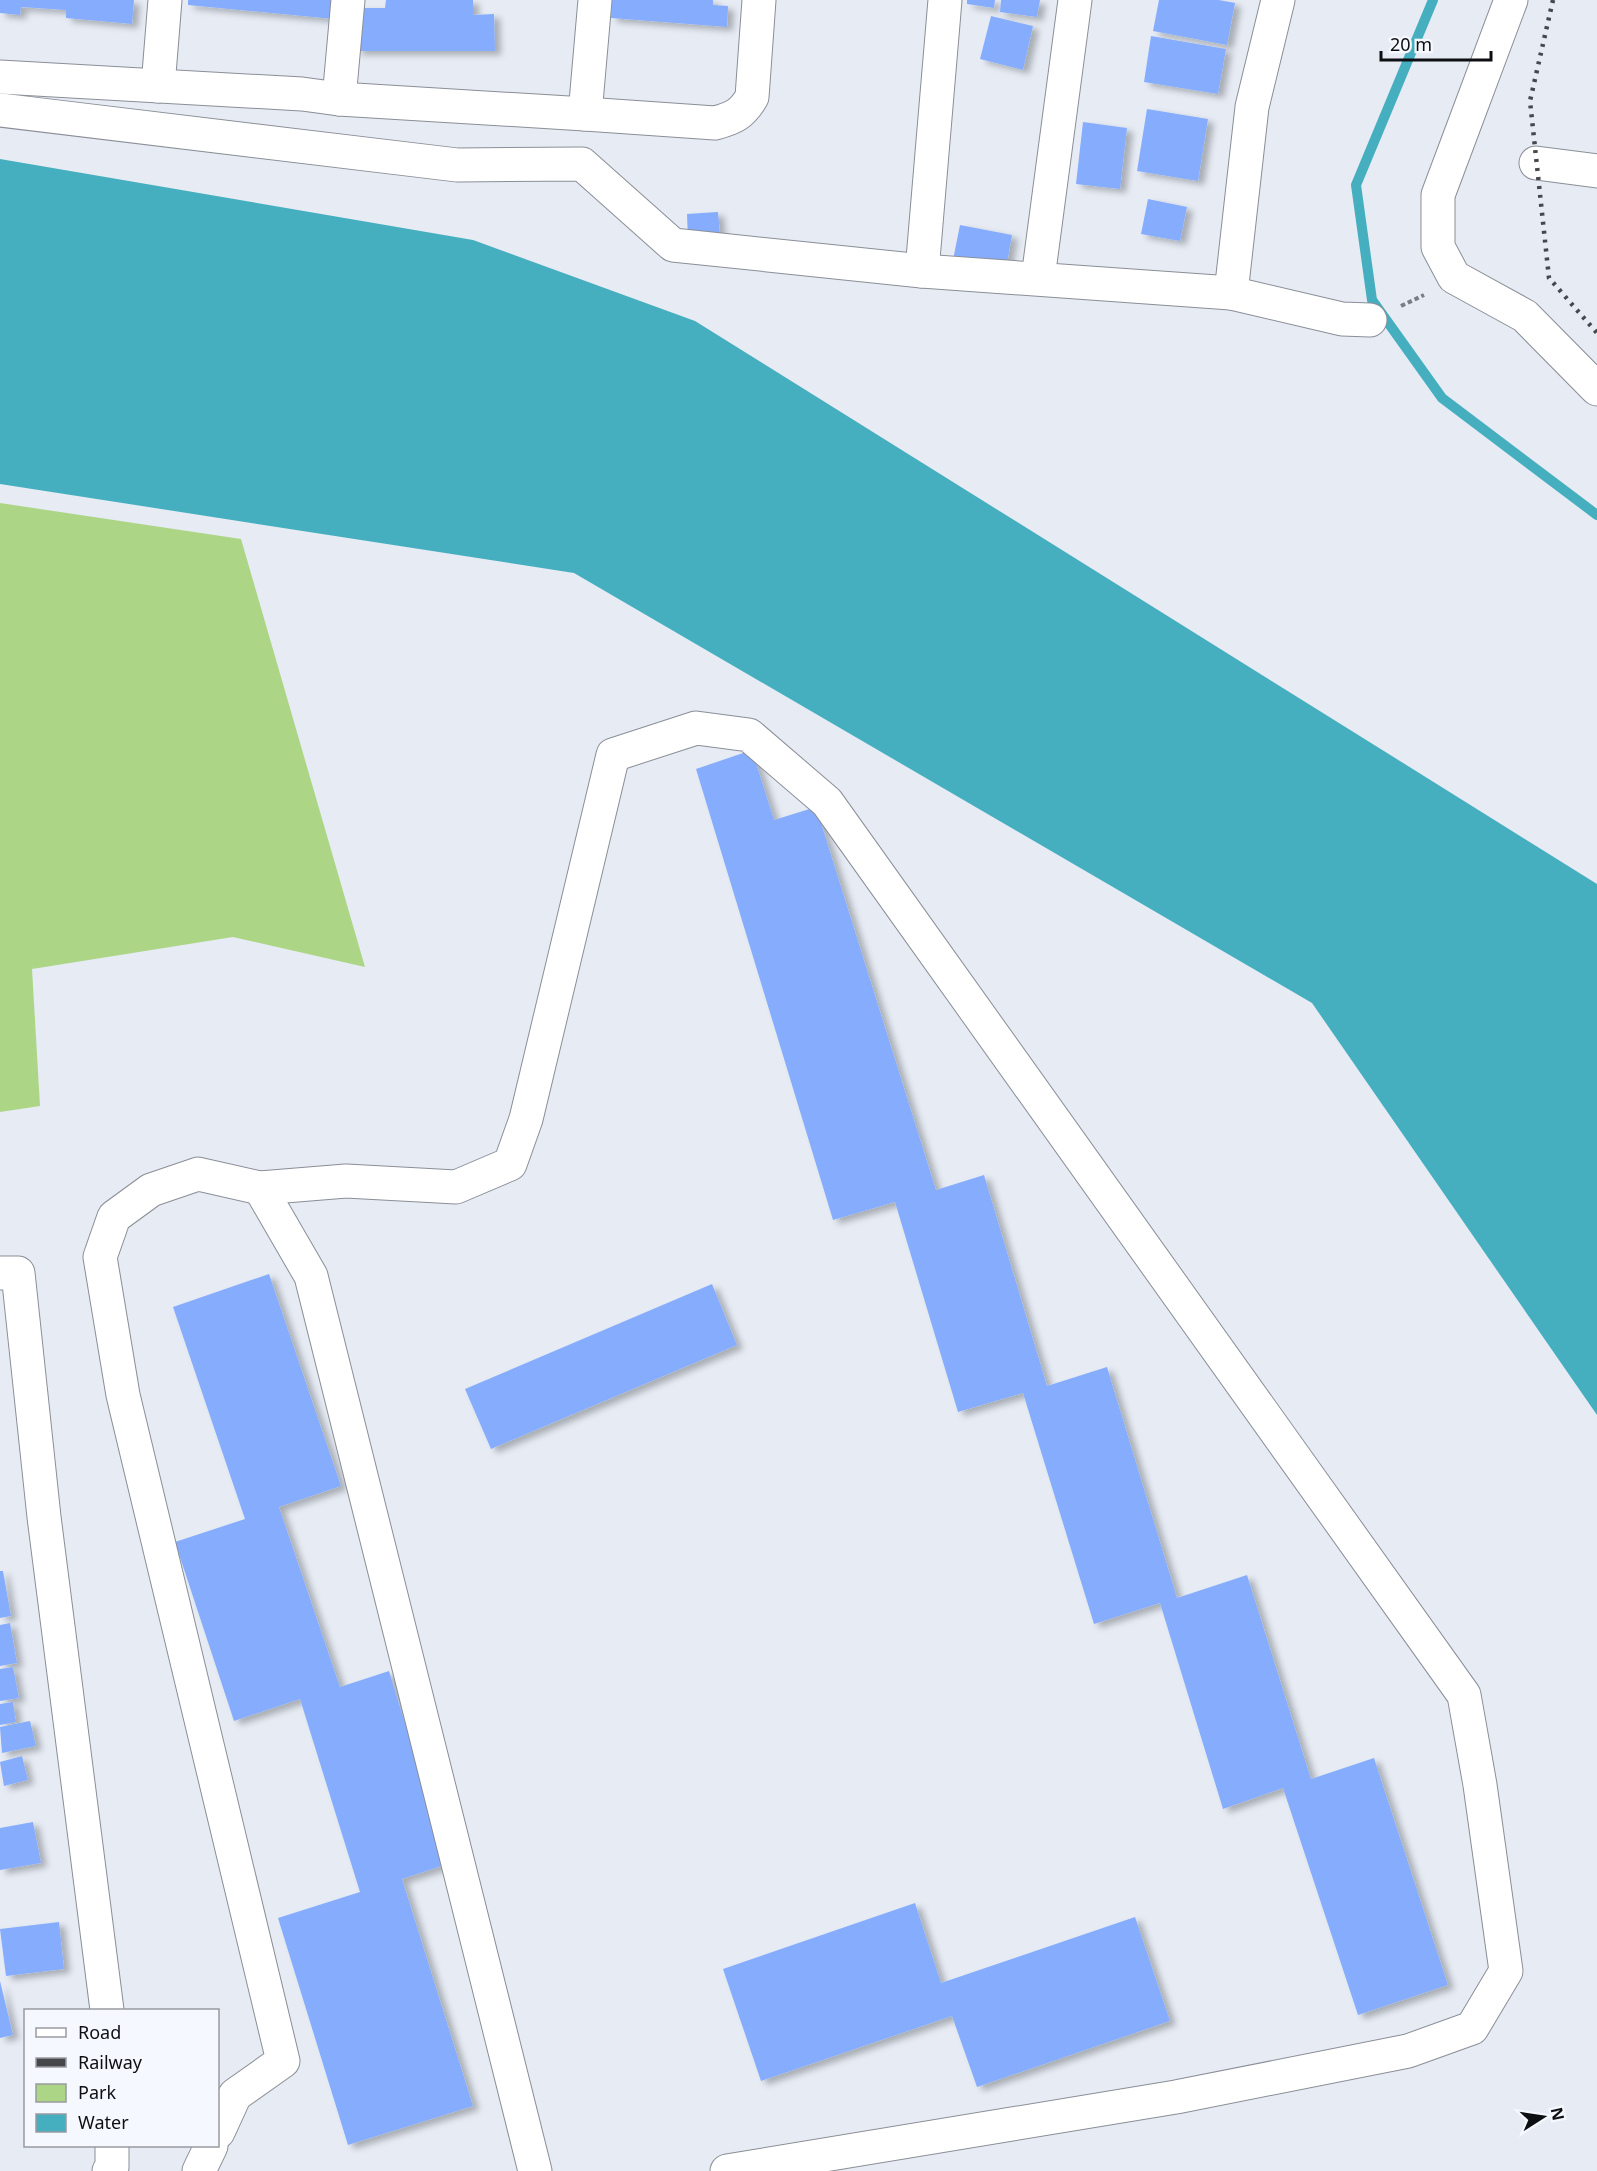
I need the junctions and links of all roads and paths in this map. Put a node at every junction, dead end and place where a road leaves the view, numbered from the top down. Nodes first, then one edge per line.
1 (165, 0) edge
2 (348, 0) edge
3 (595, 0) edge
4 (759, 0) edge
5 (945, 0) edge
6 (1075, 0) edge
7 (1278, 0) edge
8 (1511, 0) edge
9 (0, 77) edge
10 (158, 86) junction
11 (339, 99) junction
12 (0, 110) edge
13 (585, 114) junction
14 (1536, 163) dead end
15 (1597, 171) edge
16 (922, 271) junction
17 (1038, 278) junction
18 (1231, 293) junction
19 (1370, 320) dead end
20 (1597, 389) edge
21 (261, 1188) junction
22 (0, 1272) edge
23 (107, 2009) edge
24 (219, 2130) edge
25 (112, 2147) edge
26 (210, 2147) edge
27 (109, 2171) edge
28 (199, 2171) edge
29 (535, 2171) edge
30 (727, 2171) edge

1 - 10 street
2 - 11 street
3 - 13 street
4 - 13 street
5 - 16 street
6 - 17 street
7 - 18 street
8 - 20 street
9 - 10 street
10 - 11 street
11 - 13 street
12 - 16 street
14 - 15 street
16 - 17 street
17 - 18 street
18 - 19 street
21 - 24 street
21 - 29 street
21 - 30 street
22 - 23 street
25 - 27 street
26 - 28 street

